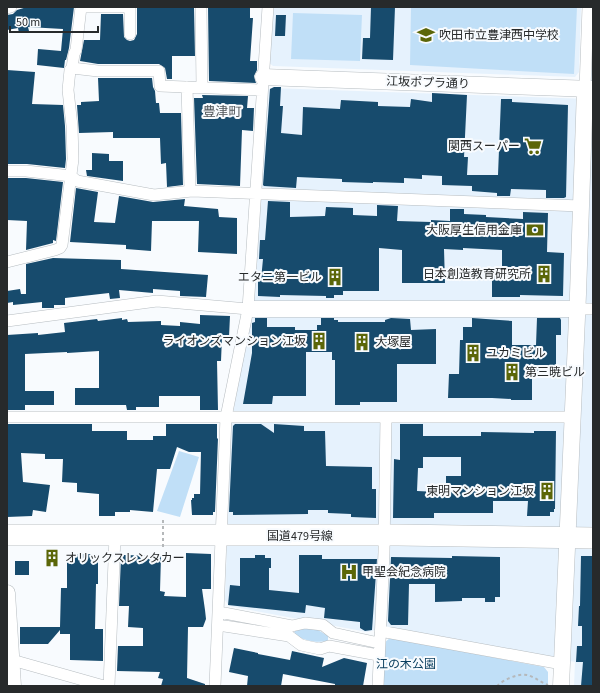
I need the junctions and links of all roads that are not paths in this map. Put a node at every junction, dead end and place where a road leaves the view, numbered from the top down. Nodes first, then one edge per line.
1 (11, 7) edge
2 (83, 7) edge
3 (129, 7) edge
4 (201, 7) edge
5 (268, 7) edge
6 (588, 7) edge
7 (7, 8) edge
8 (130, 34) dead end
9 (72, 68) junction
10 (262, 83) junction
11 (187, 87) junction
12 (202, 88) junction
13 (589, 89) edge
14 (7, 171) edge
15 (71, 176) junction
16 (190, 191) junction
17 (256, 194) junction
18 (581, 206) junction
19 (7, 262) edge
20 (248, 309) junction
21 (577, 309) junction
22 (593, 309) edge
23 (7, 320) edge
24 (226, 417) junction
25 (386, 417) junction
26 (573, 417) junction
27 (7, 418) edge
28 (7, 535) edge
29 (222, 535) junction
30 (115, 536) junction
31 (384, 536) junction
32 (568, 537) junction
33 (593, 538) edge
34 (7, 593) edge
35 (219, 612) junction
36 (218, 624) junction
37 (380, 631) junction
38 (9, 642) edge
39 (379, 643) junction
40 (378, 655) junction
41 (12, 660) junction
42 (562, 664) junction
43 (13, 686) edge
44 (104, 686) edge
45 (109, 686) edge
46 (215, 686) edge
47 (378, 686) edge
48 (561, 686) edge

1 - 7 street
2 - 3 street
2 - 9 street
3 - 8 street
4 - 12 street
5 - 10 street
6 - 13 street
9 - 11 street
9 - 15 street
10 - 12 street
10 - 13 street, 江坂ポプラ通り
10 - 17 street
11 - 12 street
11 - 16 street
13 - 18 street
14 - 15 street
15 - 16 street
15 - 19 street
16 - 17 street
17 - 18 street
17 - 20 street
18 - 21 street
20 - 21 street
20 - 23 street
20 - 24 street
21 - 22 street
21 - 26 street
24 - 25 street
24 - 27 street
24 - 29 street
25 - 26 street
25 - 31 street
26 - 32 street
28 - 30 highway, 国道479号線
29 - 30 highway, 国道479号線
29 - 31 highway, 国道479号線
29 - 35 street
30 - 45 street
31 - 32 highway, 国道479号線
31 - 37 street
32 - 33 highway, 国道479号線
32 - 42 street
34 - 38 street
35 - 36 street
35 - 39 street
36 - 40 street
36 - 46 street
37 - 39 street
37 - 42 street
38 - 41 street
39 - 40 street
40 - 47 street
41 - 43 street
41 - 44 street
42 - 48 street

